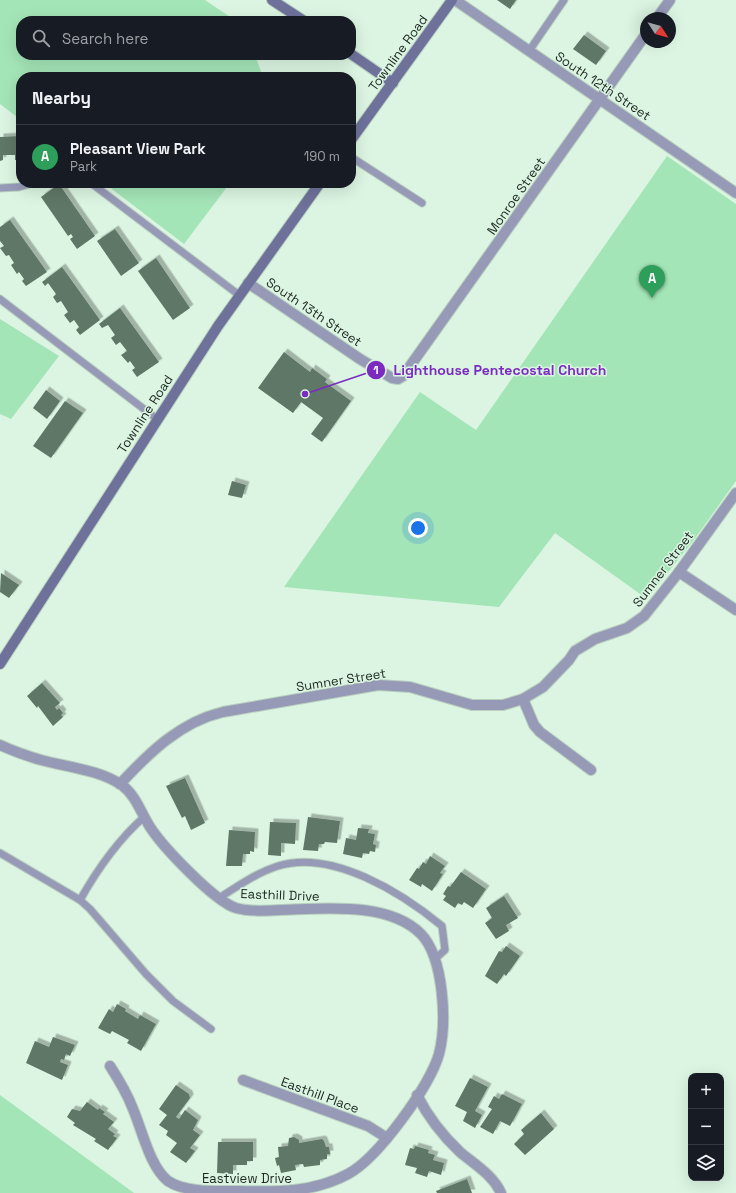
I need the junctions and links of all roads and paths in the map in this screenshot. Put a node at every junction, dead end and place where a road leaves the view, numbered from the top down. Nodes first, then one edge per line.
1 (272, 0) edge
2 (452, 0) edge
3 (455, 0) edge
4 (564, 0) edge
5 (670, 0) edge
6 (661, 12) edge
7 (296, 16) edge
8 (640, 43) edge
9 (529, 51) junction
10 (356, 58) edge
11 (392, 83) junction
12 (600, 100) junction
13 (356, 133) edge
14 (356, 160) edge
15 (16, 187) edge
16 (0, 188) edge
17 (98, 188) edge
18 (316, 188) edge
19 (736, 193) edge
20 (422, 203) dead end
21 (248, 283) junction
22 (239, 295) junction
23 (0, 299) edge
24 (406, 373) joint
25 (158, 419) junction
26 (736, 493) edge
27 (679, 572) junction
28 (736, 610) edge
29 (0, 664) edge
30 (523, 699) junction
31 (0, 745) edge
32 (591, 770) dead end
33 (120, 784) junction
34 (144, 817) junction
35 (0, 852) edge
36 (219, 898) junction
37 (80, 900) junction
38 (435, 959) junction
39 (211, 1029) dead end
40 (110, 1066) dead end
41 (243, 1080) dead end
42 (417, 1095) junction
43 (387, 1138) junction
44 (301, 1192) edge
45 (499, 1192) edge

1 - 7 street
2 - 11 street, Townline Road
3 - 9 street, South 12th Street
4 - 9 lane
5 - 6 street
8 - 12 street, Monroe Street
9 - 12 street, South 12th Street
10 - 11 street
11 - 13 street, Townline Road
12 - 19 street, South 12th Street
12 - 24 street, Monroe Street
14 - 20 lane
15 - 16 lane
17 - 22 lane
18 - 21 street, Townline Road
21 - 22 street, Townline Road
21 - 24 street, South 13th Street
22 - 25 street, Townline Road
23 - 25 lane
25 - 29 street, Townline Road
26 - 27 street, Sumner Street
27 - 28 street
27 - 30 street, Sumner Street
30 - 32 street
30 - 33 street, Sumner Street
31 - 33 street, Easthill Drive
33 - 34 street, Easthill Drive
34 - 36 street, Easthill Drive
34 - 37 lane
35 - 37 lane
36 - 38 street, Easthill Drive
36 - 38 lane
37 - 39 lane
38 - 42 street, Easthill Drive
40 - 44 street, Eastview Drive
41 - 43 street, Easthill Place
42 - 43 street, Eastview Drive
42 - 45 street
43 - 44 street, Eastview Drive

